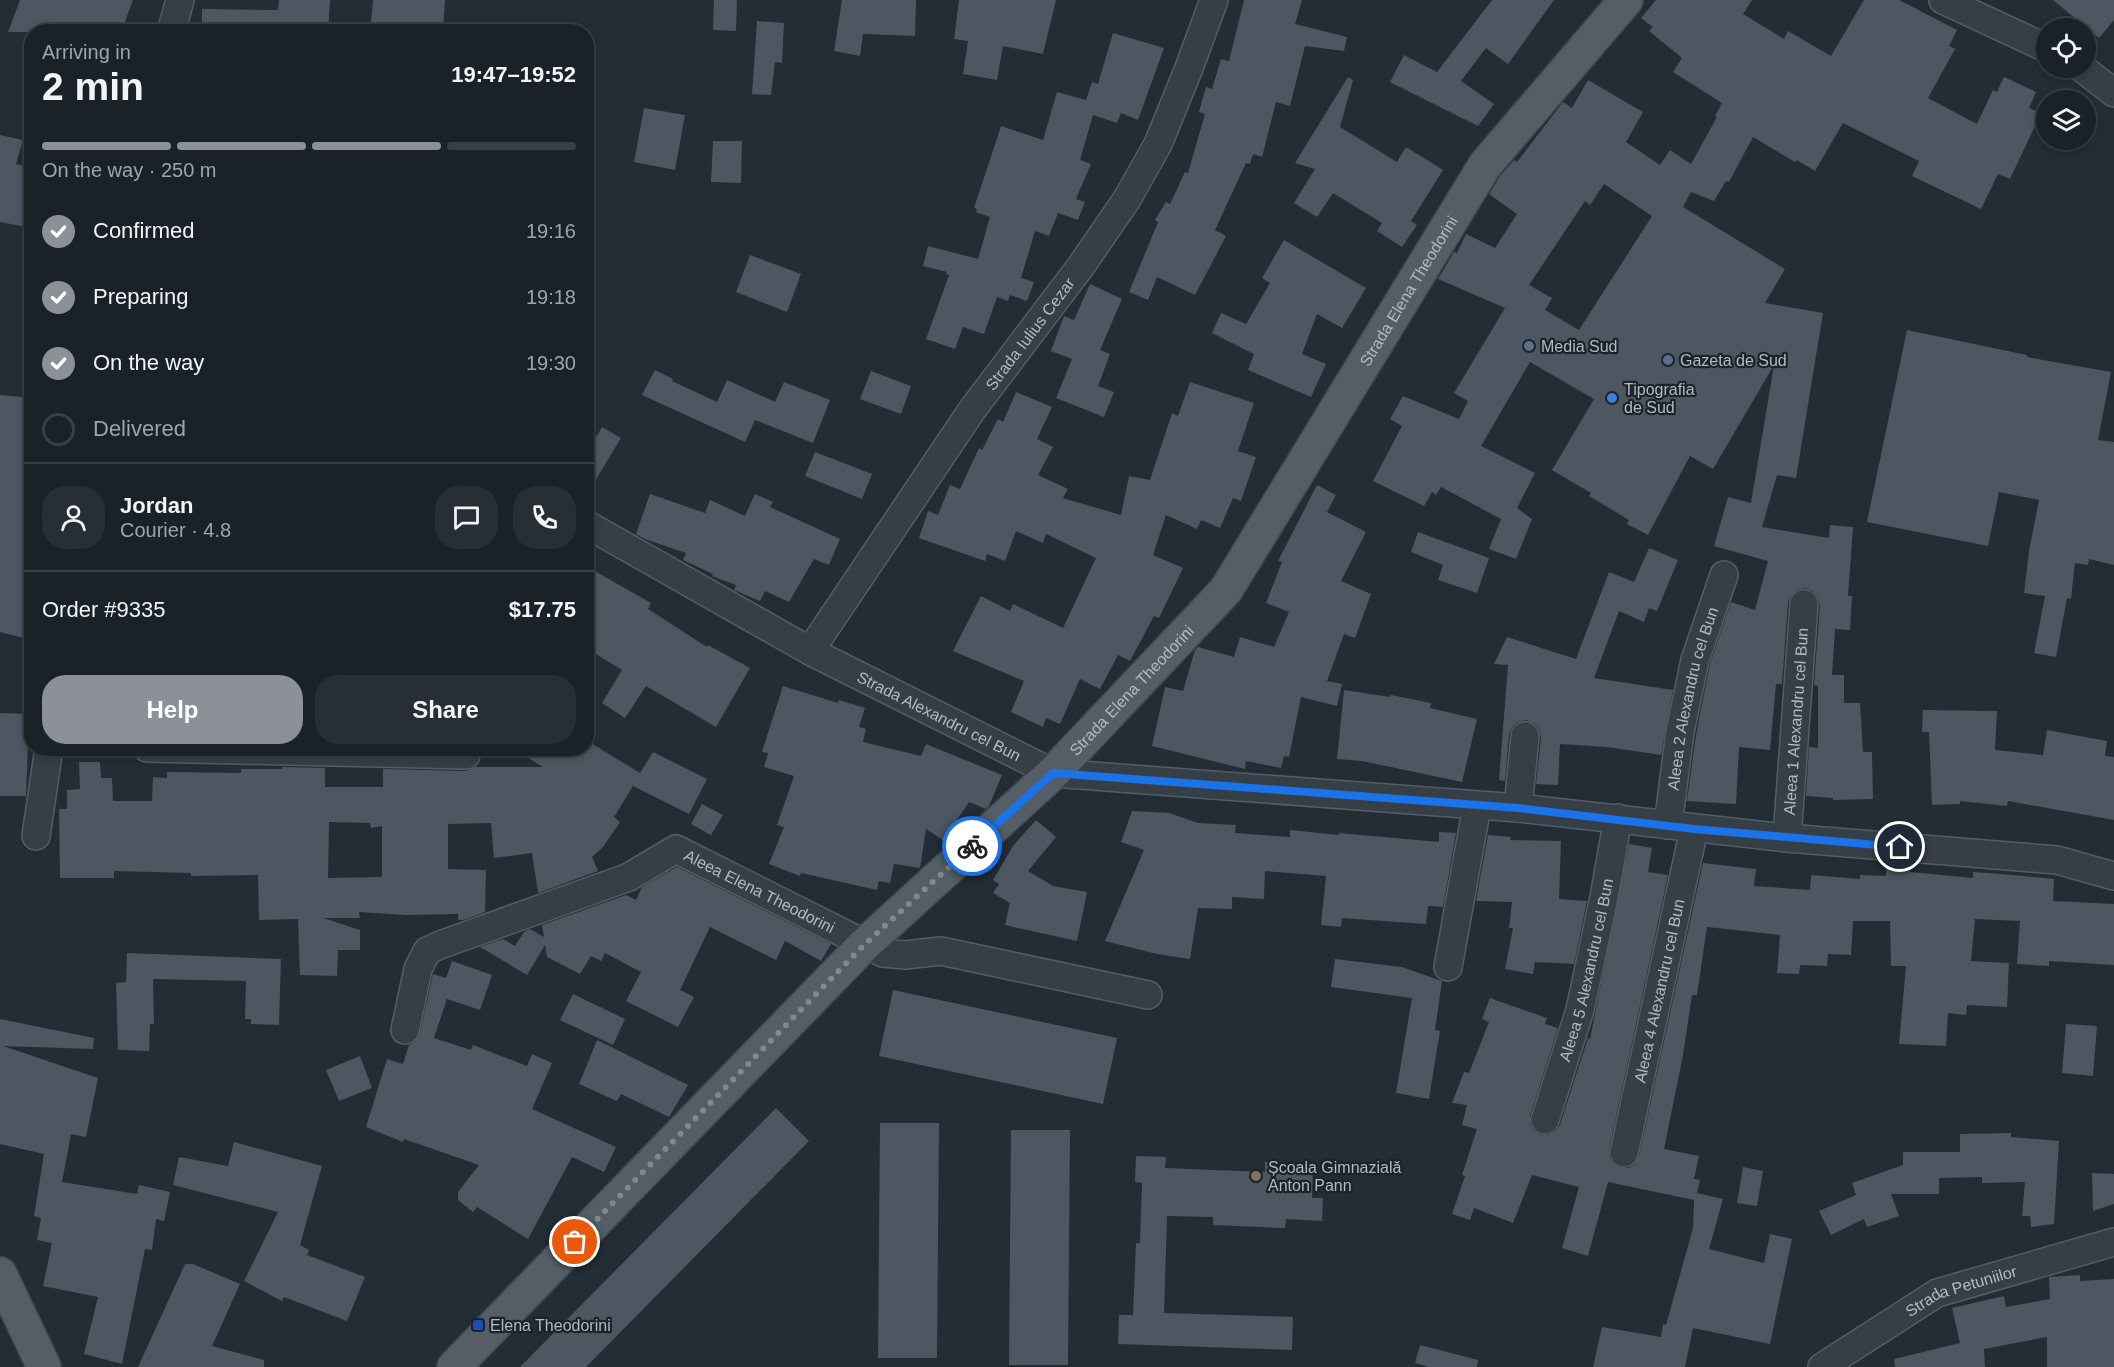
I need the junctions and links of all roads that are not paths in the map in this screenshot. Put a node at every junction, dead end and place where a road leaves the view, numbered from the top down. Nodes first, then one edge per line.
1 (180, 0) edge
2 (1214, 0) edge
3 (1626, 0) edge
4 (1943, 0) edge
5 (173, 24) edge
6 (2036, 43) edge
7 (2095, 78) edge
8 (2114, 93) edge
9 (594, 529) edge
10 (1724, 575) dead end
11 (1803, 604) dead end
12 (810, 651) junction
13 (1525, 736) dead end
14 (48, 756) edge
15 (1053, 773) junction
16 (1477, 806) junction
17 (1518, 808) junction
18 (1618, 818) junction
19 (1668, 825) junction
20 (1694, 829) junction
21 (36, 836) dead end
22 (1787, 838) junction
23 (2114, 876) edge
24 (864, 945) junction
25 (1448, 967) dead end
26 (1148, 995) dead end
27 (405, 1030) dead end
28 (1545, 1120) dead end
29 (1624, 1153) dead end
30 (2114, 1242) edge
31 (0, 1274) edge
32 (44, 1367) edge
33 (454, 1367) edge
34 (1822, 1367) edge

1 - 5 street
2 - 12 street, Strada Iulius Cezar
3 - 15 main road, Strada Elena Theodorini
4 - 6 street
7 - 8 street
9 - 12 street, Strada Alexandru cel Bun
10 - 19 street, Aleea 2 Alexandru cel Bun
11 - 22 street, Aleea 1 Alexandru cel Bun
12 - 15 street, Strada Alexandru cel Bun
13 - 17 street
14 - 21 street
15 - 16 street, Strada Alexandru cel Bun
15 - 24 main road, Strada Elena Theodorini
16 - 17 street, Strada Alexandru cel Bun
16 - 25 street
17 - 18 street, Strada Alexandru cel Bun
18 - 19 street, Strada Alexandru cel Bun
18 - 28 street, Aleea 5 Alexandru cel Bun
19 - 20 street, Strada Alexandru cel Bun
20 - 22 street, Strada Alexandru cel Bun
20 - 29 street, Aleea 4 Alexandru cel Bun
22 - 23 street, Strada Alexandru cel Bun
24 - 26 street, Aleea Elena Theodorini
24 - 27 street, Aleea Elena Theodorini
24 - 33 main road, Strada Elena Theodorini
30 - 34 street, Strada Petuniilor
31 - 32 main road

